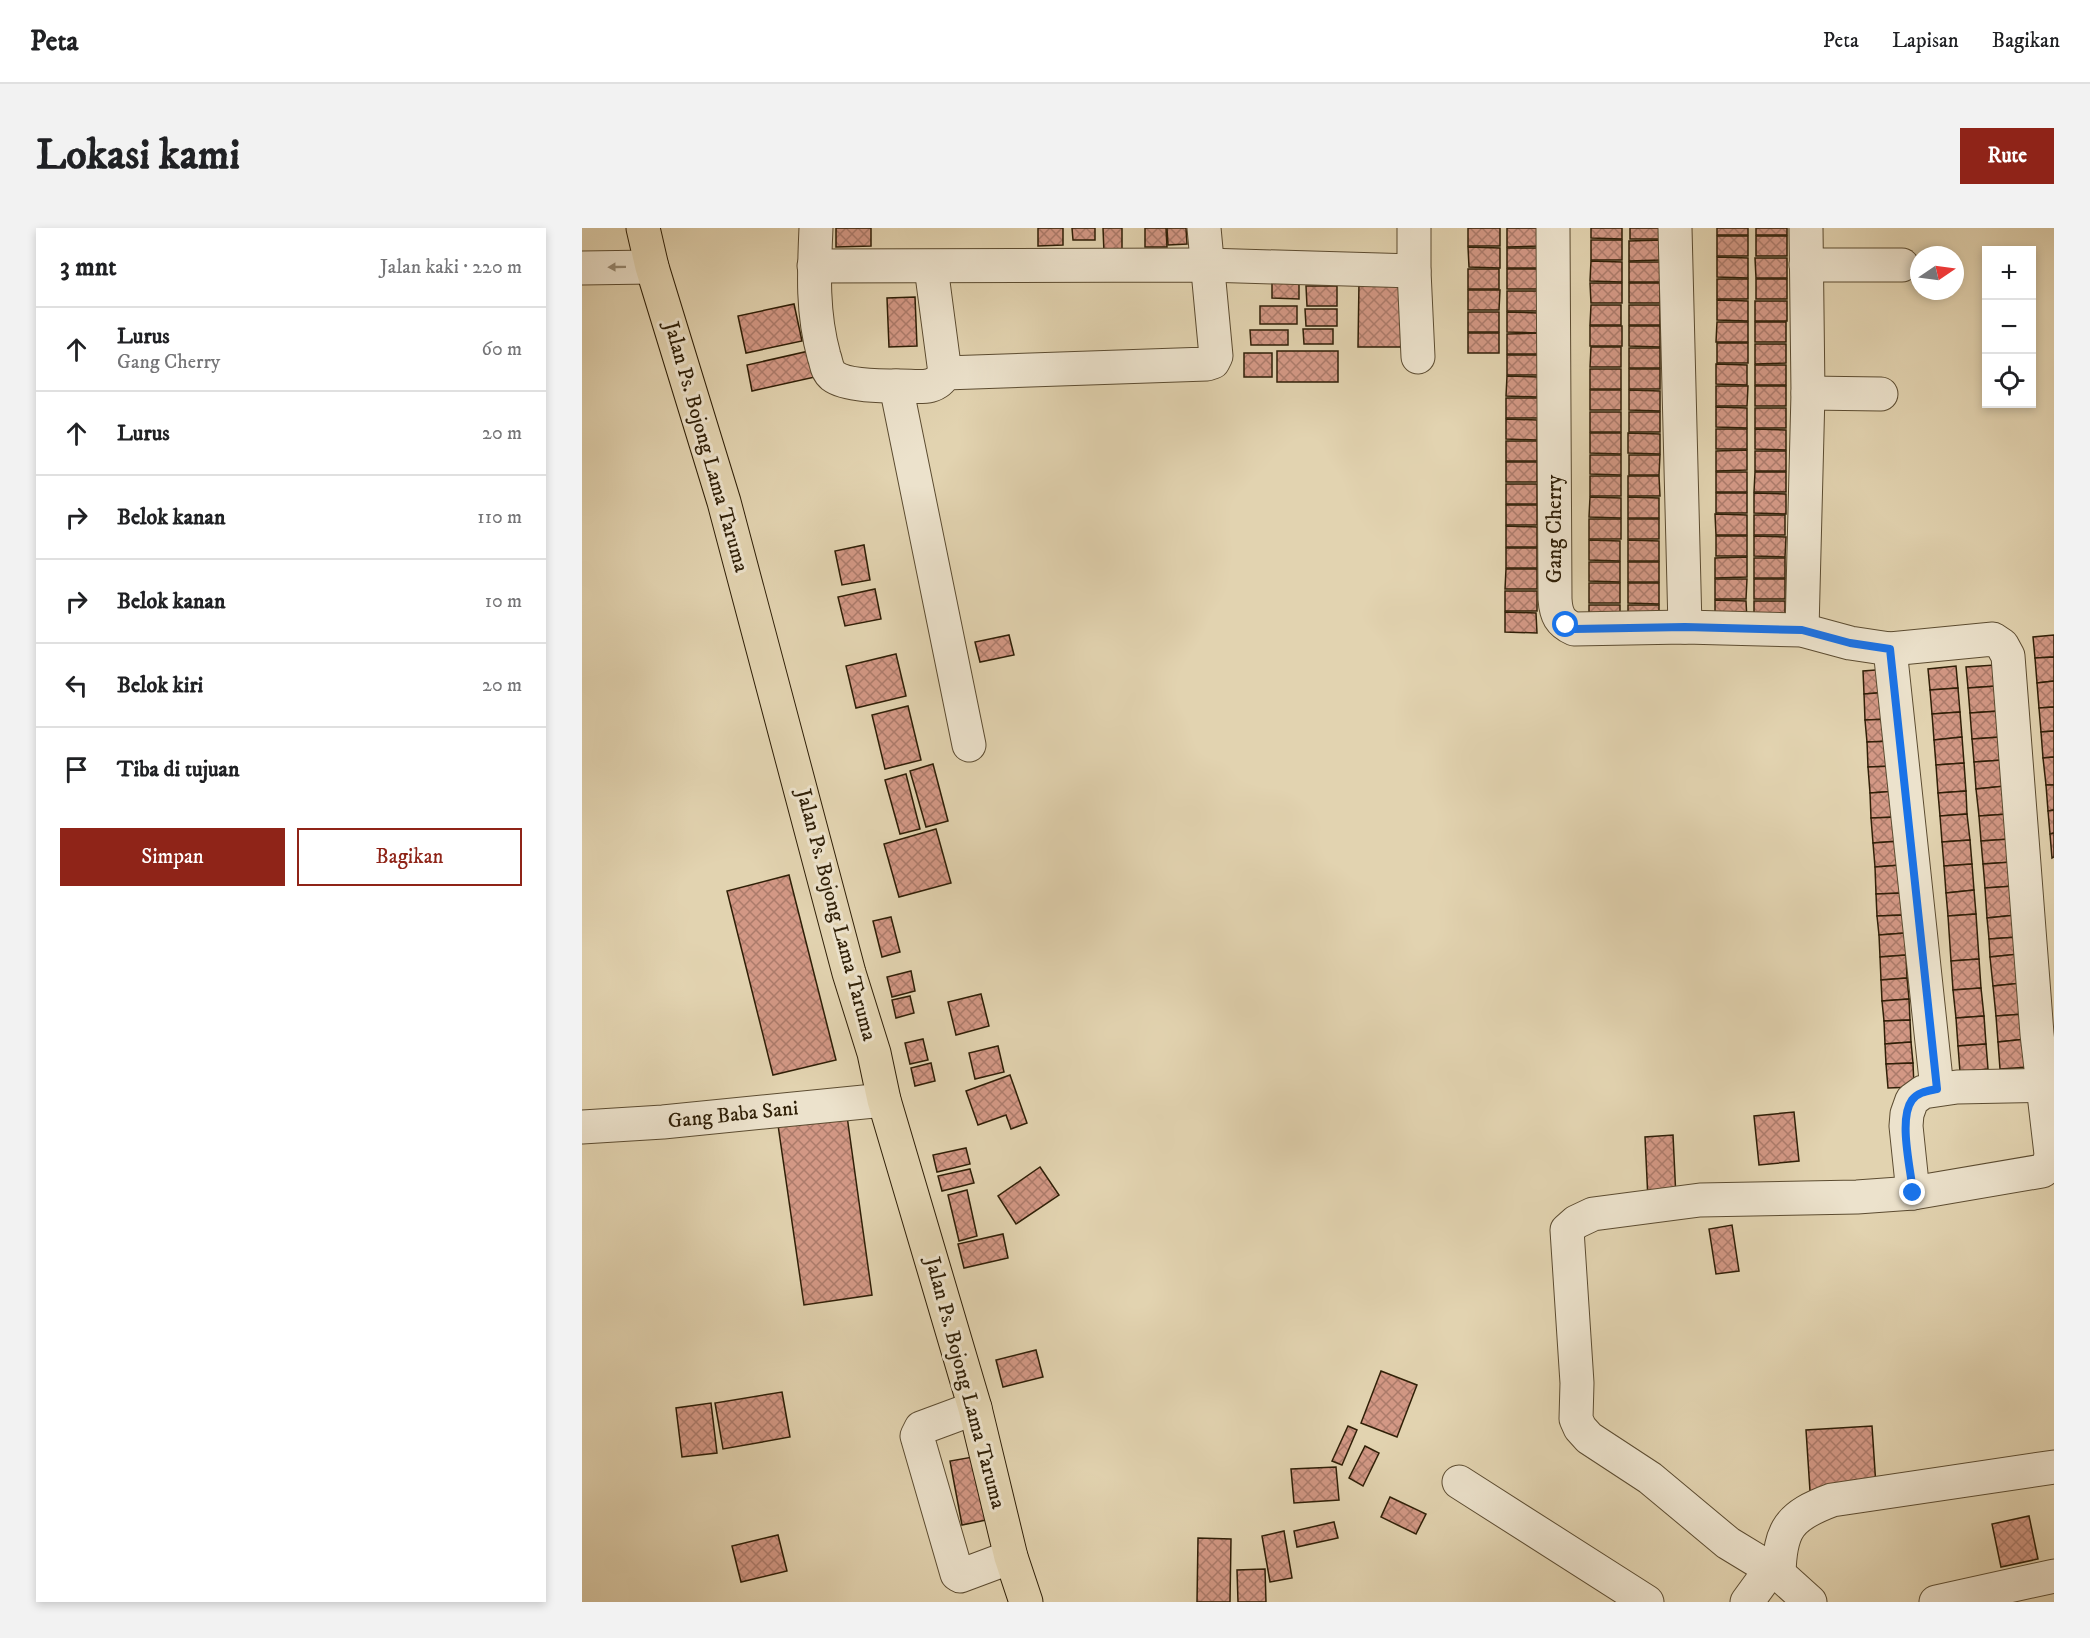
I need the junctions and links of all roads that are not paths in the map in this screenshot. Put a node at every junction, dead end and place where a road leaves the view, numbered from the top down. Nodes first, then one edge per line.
1 (643, 228) edge
2 (816, 228) edge
3 (1204, 228) edge
4 (1414, 228) edge
5 (1553, 228) edge
6 (1676, 228) edge
7 (1806, 228) edge
8 (1206, 265) junction
9 (1902, 265) dead end
10 (814, 266) junction
11 (1806, 266) junction
12 (652, 267) junction
13 (931, 267) junction
14 (582, 268) edge
15 (1414, 271) junction
16 (1418, 357) dead end
17 (945, 373) junction
18 (896, 386) junction
19 (1808, 393) junction
20 (1881, 394) dead end
21 (1685, 627) junction
22 (1802, 630) junction
23 (1890, 649) junction
24 (969, 745) dead end
25 (2049, 1086) edge
26 (1937, 1089) junction
27 (884, 1100) junction
28 (582, 1127) edge
29 (1913, 1193) junction
30 (975, 1408) junction
31 (2054, 1467) edge
32 (1459, 1482) dead end
33 (1011, 1557) junction
34 (1775, 1571) junction
35 (2054, 1576) edge
36 (1026, 1602) edge
37 (1647, 1602) edge
38 (1747, 1602) edge
39 (1810, 1602) edge
40 (1936, 1602) edge

1 - 12 main road, Jalan Ps. Bojong Lama Taruma
2 - 10 street
3 - 8 street
4 - 15 street
5 - 21 street, Gang Cherry
6 - 21 street
7 - 11 street
8 - 13 street
8 - 15 street
8 - 17 street
9 - 11 street
10 - 13 street
10 - 18 street
11 - 19 street
12 -> 14 street
12 - 27 main road, Jalan Ps. Bojong Lama Taruma
13 - 17 street
15 - 16 street
17 - 18 street
18 - 24 street
19 - 20 street
19 - 22 street
21 - 22 street, Gang Cherry
22 - 23 street, Gang Cherry
23 - 25 street, Gang Cherry
23 - 26 street
25 - 26 street
25 - 29 street
26 - 29 street
27 - 28 street, Gang Baba Sani
27 - 30 main road, Jalan Ps. Bojong Lama Taruma
29 - 34 street
30 - 33 main road, Jalan Ps. Bojong Lama Taruma
30 - 33 street
31 - 34 street
32 - 37 street
33 - 36 main road, Jalan Ps. Bojong Lama Taruma
34 - 38 street
34 - 39 street
35 - 40 street

